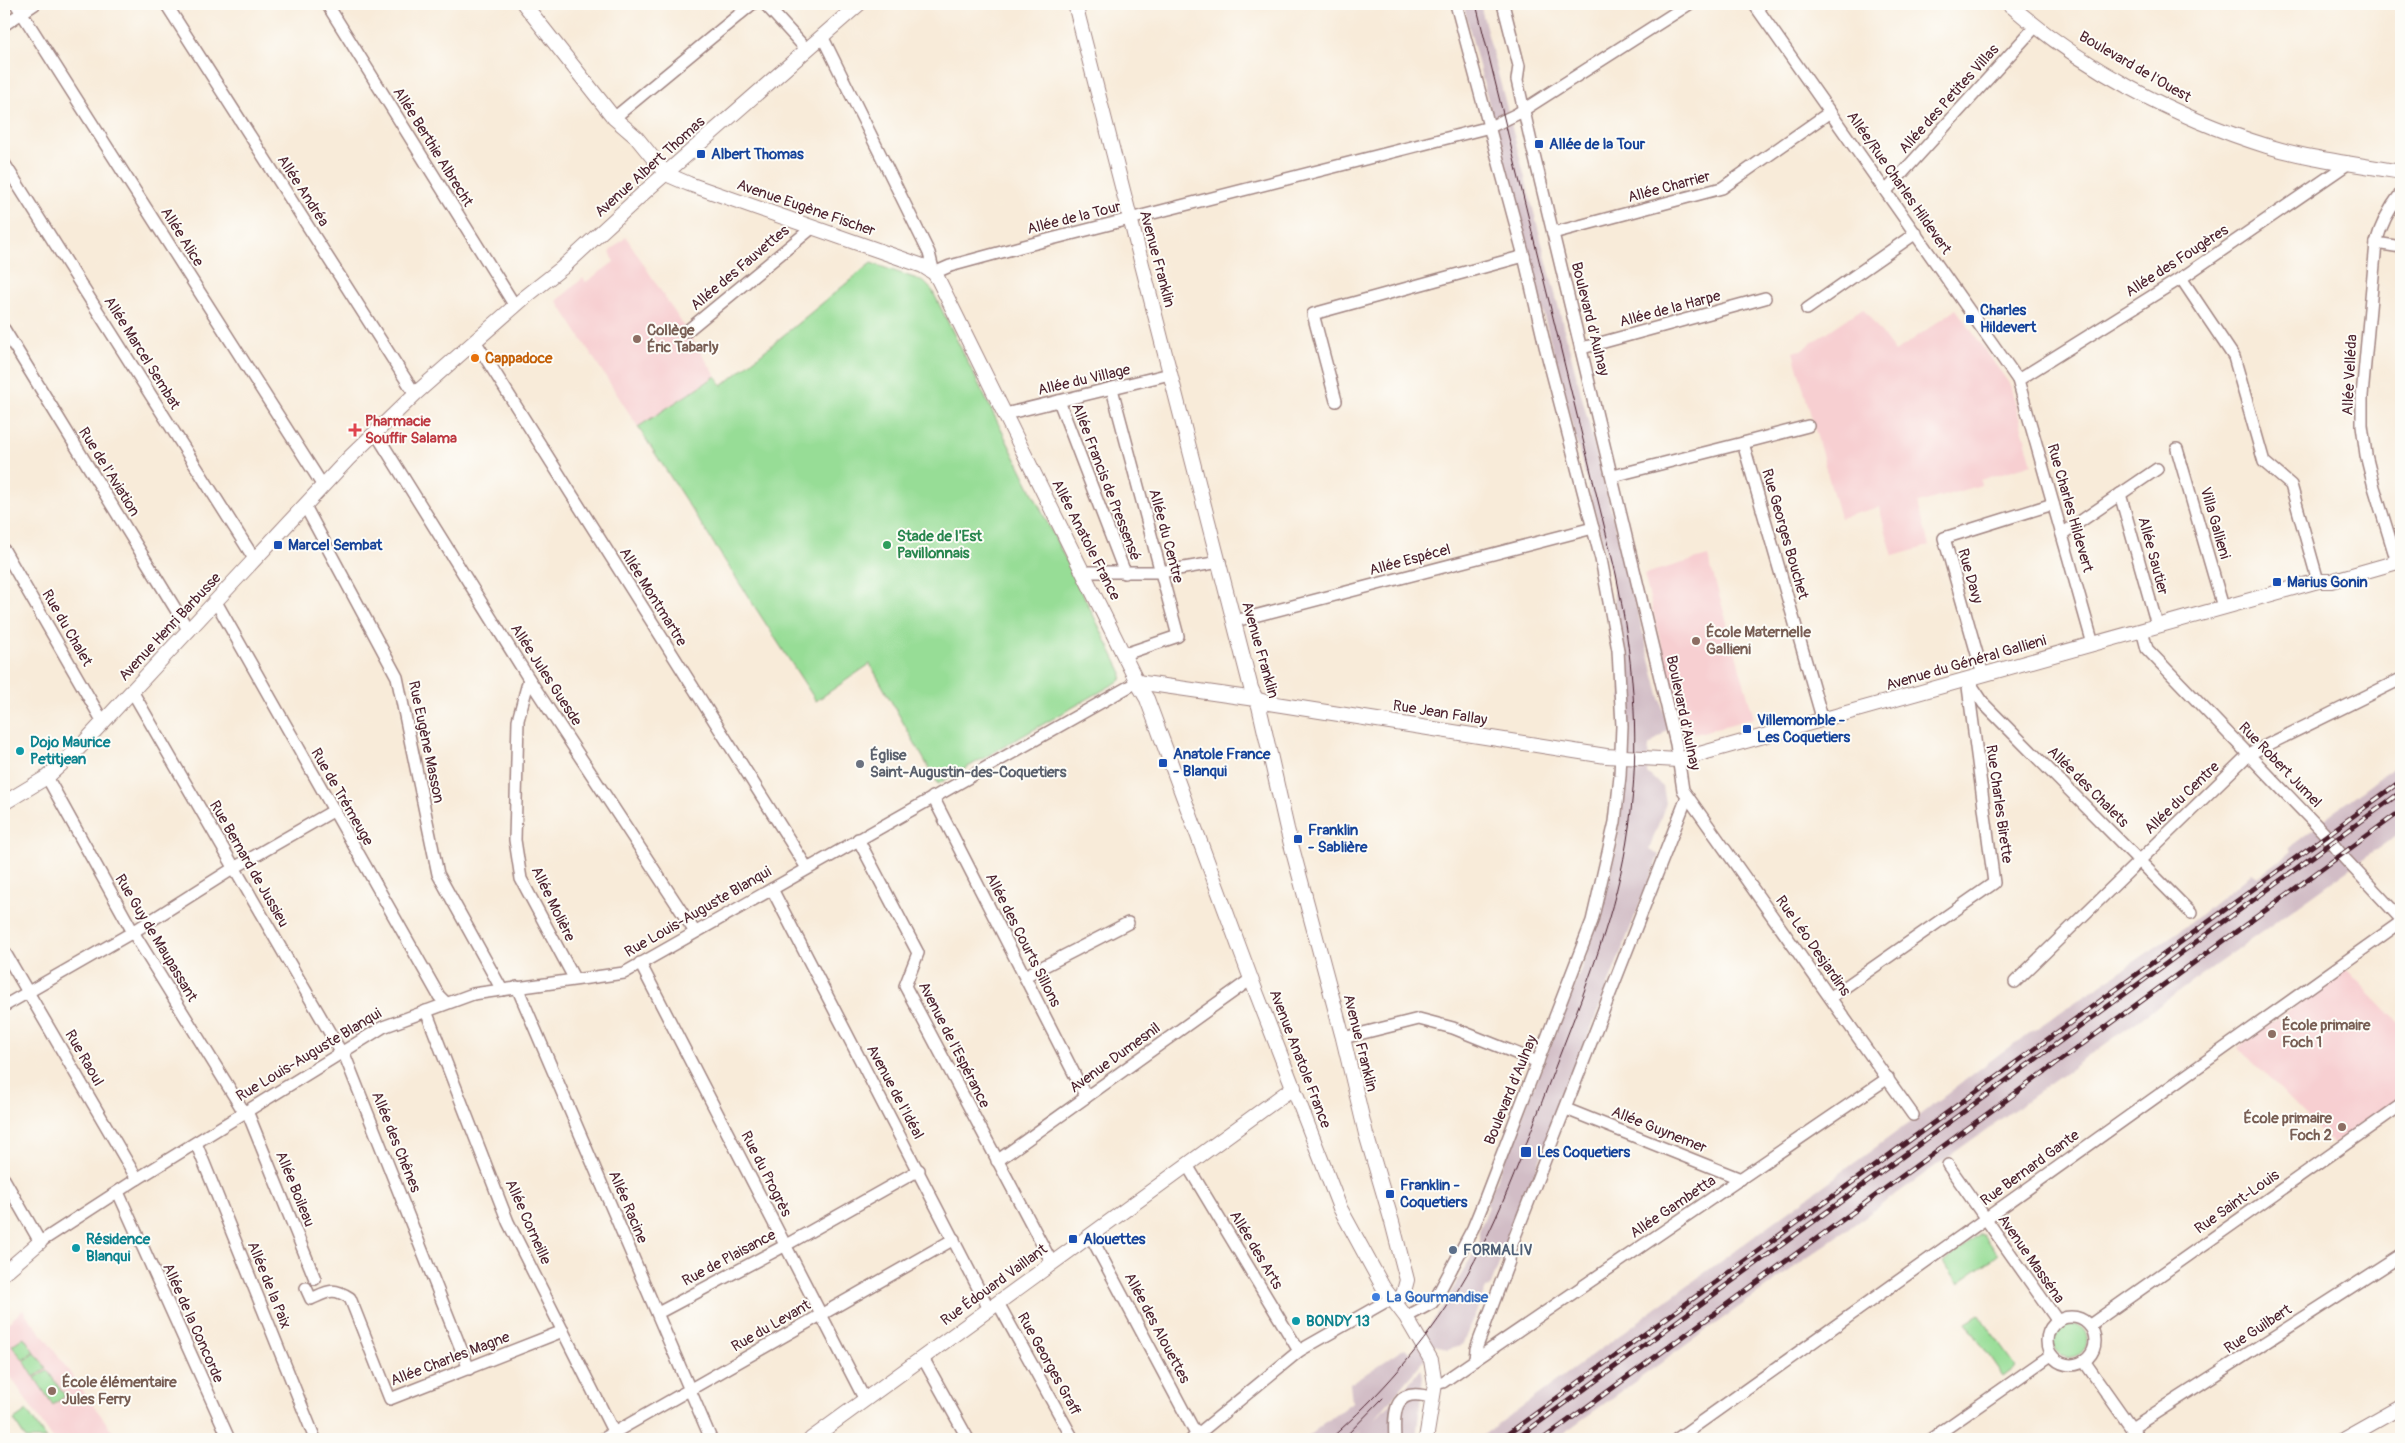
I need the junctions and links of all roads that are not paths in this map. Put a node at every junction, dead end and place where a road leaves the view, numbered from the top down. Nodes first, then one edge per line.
1 (35, 4) edge
2 (166, 4) edge
3 (327, 4) edge
4 (524, 4) edge
5 (752, 4) edge
6 (765, 4) edge
7 (859, 4) edge
8 (1075, 4) edge
9 (1456, 4) edge
10 (1503, 4) edge
11 (1689, 4) edge
12 (1754, 4) edge
13 (2009, 4) edge
14 (19, 8) edge
15 (4, 25) edge
16 (2035, 27) junction
17 (822, 36) junction
18 (807, 50) junction
19 (1523, 110) junction
20 (1830, 112) junction
21 (614, 118) junction
22 (1490, 127) junction
23 (4, 163) edge
24 (2349, 163) junction
25 (2401, 172) edge
26 (666, 174) junction
27 (1886, 191) junction
28 (2401, 193) edge
29 (1130, 219) junction
30 (812, 228) junction
31 (1553, 233) junction
32 (1916, 233) junction
33 (2376, 243) junction
34 (2401, 247) edge
35 (1524, 256) junction
36 (934, 273) junction
37 (2181, 278) junction
38 (1765, 298) dead end
39 (515, 306) junction
40 (1808, 309) dead end
41 (4, 329) edge
42 (687, 331) dead end
43 (474, 341) junction
44 (1582, 348) junction
45 (1170, 374) junction
46 (2018, 380) junction
47 (1112, 389) junction
48 (415, 394) junction
49 (1059, 401) junction
50 (1336, 401) dead end
51 (1005, 414) junction
52 (1808, 426) dead end
53 (375, 432) junction
54 (1743, 443) junction
55 (2177, 448) dead end
56 (2157, 469) dead end
57 (1612, 476) junction
58 (323, 486) junction
59 (2120, 494) junction
60 (2053, 504) junction
61 (305, 506) junction
62 (1593, 528) junction
63 (2062, 534) junction
64 (4, 550) edge
65 (2399, 558) edge
66 (255, 560) junction
67 (1220, 562) junction
68 (1084, 572) junction
69 (1160, 572) junction
70 (1125, 574) junction
71 (2318, 581) junction
72 (216, 602) junction
73 (2223, 607) junction
74 (1235, 621) junction
75 (2157, 625) junction
76 (2142, 630) junction
77 (189, 631) junction
78 (2093, 644) junction
79 (1125, 654) junction
80 (1983, 675) junction
81 (529, 679) junction
82 (1967, 679) junction
83 (2401, 679) edge
84 (1137, 682) junction
85 (132, 691) junction
86 (1255, 699) junction
87 (1823, 721) junction
88 (103, 722) junction
89 (2249, 754) junction
90 (1621, 757) junction
91 (1678, 760) junction
92 (47, 777) junction
93 (1687, 797) junction
94 (933, 798) junction
95 (4, 803) edge
96 (333, 811) junction
97 (858, 840) junction
98 (2139, 860) junction
99 (234, 868) junction
100 (807, 868) junction
101 (772, 889) junction
102 (2191, 913) dead end
103 (2401, 921) edge
104 (1128, 923) dead end
105 (133, 932) junction
106 (695, 932) junction
107 (4, 951) edge
108 (640, 963) junction
109 (1025, 976) junction
110 (574, 978) junction
111 (1251, 979) junction
112 (2015, 982) dead end
113 (517, 987) junction
114 (502, 990) junction
115 (28, 991) junction
116 (1831, 997) junction
117 (446, 1004) junction
118 (4, 1006) edge
119 (426, 1011) junction
120 (1343, 1038) junction
121 (342, 1051) junction
122 (1538, 1062) junction
123 (1888, 1078) junction
124 (1294, 1086) junction
125 (1086, 1096) junction
126 (2401, 1105) edge
127 (1566, 1109) junction
128 (246, 1112) junction
129 (1913, 1115) dead end
130 (196, 1143) junction
131 (997, 1161) junction
132 (1187, 1165) junction
133 (1948, 1165) dead end
134 (919, 1170) junction
135 (4, 1179) edge
136 (137, 1179) junction
137 (1741, 1179) junction
138 (118, 1192) junction
139 (1985, 1219) junction
140 (1090, 1235) junction
141 (954, 1239) junction
142 (40, 1242) junction
143 (786, 1245) junction
144 (2401, 1255) edge
145 (1052, 1263) junction
146 (4, 1273) edge
147 (315, 1279) dead end
148 (306, 1288) dead end
149 (1395, 1301) junction
150 (994, 1306) junction
151 (658, 1313) junction
152 (821, 1315) junction
153 (1406, 1317) junction
154 (2057, 1320) junction
155 (2090, 1325) junction
156 (563, 1330) junction
157 (1298, 1351) junction
158 (2051, 1355) junction
159 (922, 1358) junction
160 (1475, 1360) junction
161 (2084, 1361) junction
162 (469, 1369) junction
163 (689, 1390) junction
164 (1434, 1391) junction
165 (866, 1400) junction
166 (2401, 1407) edge
167 (2132, 1428) junction
168 (826, 1435) edge
169 (615, 1436) edge
170 (1195, 1437) edge
171 (229, 1439) edge
172 (315, 1439) edge
173 (603, 1439) edge
174 (712, 1439) edge
175 (811, 1439) edge
176 (968, 1439) edge
177 (1073, 1439) edge
178 (1395, 1439) edge
179 (1426, 1439) edge
180 (1677, 1439) edge
181 (1932, 1439) edge
182 (2139, 1439) edge
183 (2344, 1439) edge

1 - 14 street
2 - 48 street, Allée Andréa
3 - 39 street, Allée Berthie Albrecht
4 - 21 street
5 - 21 street
6 - 18 street
7 - 17 street, Avenue Albert Thomas
8 - 29 street, Avenue Franklin
9 - 22 street, Boulevard d'Aulnay
10 - 19 street, Boulevard d'Aulnay
11 - 19 street, Allée de la Tour
12 - 20 street, Allée/Rue Charles Hildevert
13 - 16 street, Boulevard de l'Ouest
14 - 15 street
14 - 58 street, Allée Alice
16 - 24 street, Boulevard de l'Ouest
16 - 27 street, Allée des Petites Villas
17 - 18 street, Avenue Albert Thomas
17 - 36 street
18 - 26 street, Avenue Albert Thomas
19 - 22 street, Allée de la Tour
19 - 31 street, Boulevard d'Aulnay
20 - 27 street, Allée/Rue Charles Hildevert
20 - 31 street, Allée Charrier
21 - 26 street
22 - 29 street, Allée de la Tour
22 - 35 street, Boulevard d'Aulnay
23 - 66 street, Allée Marcel Sembat
24 - 25 street, Boulevard de l'Ouest
24 - 37 street, Allée des Fougères
26 - 30 street, Avenue Eugène Fischer
26 - 39 street, Avenue Albert Thomas
27 - 32 street, Allée/Rue Charles Hildevert
28 - 33 street, Allée Velléda
29 - 36 street, Allée de la Tour
29 - 45 street, Avenue Franklin
30 - 36 street, Avenue Eugène Fischer
30 - 42 street, Allée des Fauvettes
31 - 44 street, Boulevard d'Aulnay
32 - 40 street
32 - 46 street, Allée/Rue Charles Hildevert
33 - 34 street
33 - 65 street, Allée Velléda
35 - 50 street
35 - 62 street, Boulevard d'Aulnay
36 - 51 street, Allée Anatole France
37 - 46 street, Allée des Fougères
37 - 71 street
38 - 44 street, Allée de la Harpe
39 - 43 street, Avenue Albert Thomas
41 - 77 street, Rue de l'Aviation
43 - 48 street, Avenue Albert Thomas
43 - 100 street, Allée Montmartre
44 - 57 street, Boulevard d'Aulnay
45 - 47 street, Allée du Village
45 - 67 street, Avenue Franklin
46 - 60 street, Rue Charles Hildevert
47 - 49 street, Allée du Village
47 - 69 street, Allée du Centre
48 - 53 street, Avenue Henri Barbusse
49 - 51 street, Allée du Village
49 - 70 street, Allée Francis de Pressensé
51 - 68 street, Allée Anatole France
52 - 54 street
53 - 58 street, Avenue Henri Barbusse
53 - 81 street, Allée Jules Guesde
54 - 57 street
54 - 87 street, Rue Georges Bouchet
55 - 73 street, Villa Gallieni
56 - 59 street
57 - 91 street, Boulevard d'Aulnay
58 - 61 street, Avenue Henri Barbusse
59 - 63 street
59 - 75 street, Allée Sautier
60 - 63 street, Rue Charles Hildevert
60 - 80 street, Rue Davy
61 - 66 street, Avenue Henri Barbusse
61 - 114 street, Rue Eugène Masson
62 - 74 street, Allée Espécel
62 - 90 street, Boulevard d'Aulnay
63 - 78 street, Rue Charles Hildevert
64 - 88 street, Rue du Chalet
65 - 71 street, Avenue du Général Gallieni
66 - 72 street, Avenue Henri Barbusse
67 - 69 street
67 - 74 street, Avenue Franklin
68 - 70 street
68 - 79 street, Allée Anatole France
69 - 70 street
69 - 79 street, Allée du Centre
71 - 73 street, Avenue du Général Gallieni
72 - 77 street, Avenue Henri Barbusse
72 - 96 street, Rue de Trémeuge
73 - 75 street, Avenue du Général Gallieni
74 - 86 street, Avenue Franklin
75 - 76 street, Avenue du Général Gallieni
76 - 78 street, Avenue du Général Gallieni
76 - 89 street, Rue Robert Jumel
77 - 85 street, Avenue Henri Barbusse
78 - 80 street, Avenue du Général Gallieni
79 - 84 street, Allée Anatole France
80 - 82 street, Avenue du Général Gallieni
81 - 106 street, Allée Jules Guesde
81 - 110 street, Allée Molière
82 - 87 street, Avenue du Général Gallieni
82 - 98 street, Allée des Chalets
82 - 116 street, Rue Charles Birette
83 - 89 street, Allée du Centre
84 - 86 street, Rue Jean Fallay
84 - 94 street, Rue Louis-Auguste Blanqui
84 - 111 street, Avenue Anatole France
85 - 88 street, Avenue Henri Barbusse
85 - 99 street, Rue Bernard de Jussieu
86 - 90 street, Rue Jean Fallay
86 - 120 street, Avenue Franklin
87 - 91 street, Avenue du Général Gallieni
88 - 92 street, Avenue Henri Barbusse
89 - 98 street, Allée du Centre
89 - 103 street, Rue Robert Jumel
90 - 91 street, Avenue du Général Gallieni
90 - 122 street, Boulevard d'Aulnay
91 - 93 street, Boulevard d'Aulnay
92 - 95 street, Avenue Henri Barbusse
92 - 105 street, Rue Guy de Maupassant
93 - 116 street, Rue Léo Desjardins
93 - 127 street
94 - 97 street, Rue Louis-Auguste Blanqui
94 - 109 street, Allée des Courts Sillons
96 - 99 street
96 - 117 street, Rue de Trémeuge
97 - 100 street, Rue Louis-Auguste Blanqui
97 - 131 street, Avenue de l'Espérance
98 - 102 street, Allée des Chalets
98 - 112 street, Allée du Centre
99 - 105 street
99 - 121 street, Rue Bernard de Jussieu
100 - 101 street, Rue Louis-Auguste Blanqui
101 - 106 street, Rue Louis-Auguste Blanqui
101 - 134 street, Avenue de l'Idéal
103 - 139 street, Rue Bernard Gante
104 - 109 street
105 - 115 street
105 - 128 street, Rue Guy de Maupassant
106 - 108 street, Rue Louis-Auguste Blanqui
107 - 115 street, Rue Raoul
108 - 110 street, Rue Louis-Auguste Blanqui
108 - 143 street, Rue du Progrès
109 - 125 street, Allée des Courts Sillons
110 - 113 street, Rue Louis-Auguste Blanqui
111 - 124 street, Avenue Anatole France
111 - 125 street, Avenue Dumesnil
113 - 114 street, Rue Louis-Auguste Blanqui
113 - 151 street, Allée Racine
114 - 117 street, Rue Louis-Auguste Blanqui
115 - 118 street
115 - 136 street, Rue Raoul
116 - 123 street, Rue Léo Desjardins
117 - 119 street, Rue Louis-Auguste Blanqui
119 - 121 street, Rue Louis-Auguste Blanqui
119 - 156 street, Allée Corneille
120 - 122 street
120 - 149 street, Avenue Franklin
121 - 128 street, Rue Louis-Auguste Blanqui
121 - 162 street, Allée des Chênes
122 - 153 street, Boulevard d'Aulnay
123 - 129 street, Rue Léo Desjardins
123 - 137 street, Allée Gambetta
124 - 132 street, Rue Édouard Vaillant
124 - 149 street, Avenue Anatole France
125 - 131 street, Avenue Dumesnil
126 - 155 street, Rue Saint-Louis
127 - 137 street, Allée Guynemer
127 - 160 street
128 - 130 street, Rue Louis-Auguste Blanqui
128 - 147 street, Allée Boileau
130 - 136 street, Rue Louis-Auguste Blanqui
130 - 172 street, Allée de la Paix
131 - 145 street, Avenue de l'Espérance
132 - 140 street, Rue Édouard Vaillant
132 - 157 street, Allée des Arts
133 - 139 street, Avenue Masséna
134 - 141 street, Avenue de l'Idéal
134 - 143 street, Rue de Plaisance
135 - 142 street
136 - 138 street, Rue Louis-Auguste Blanqui
137 - 160 street, Allée Gambetta
138 - 142 street, Rue Louis-Auguste Blanqui
138 - 171 street, Allée de la Concorde
139 - 154 street, Avenue Masséna
139 - 180 street, Rue Bernard Gante
140 - 145 street, Rue Édouard Vaillant
140 - 170 street, Allée des Alouettes
141 - 150 street, Avenue de l'Idéal
141 - 152 street, Rue du Levant
142 - 146 street, Rue Louis-Auguste Blanqui
143 - 151 street, Rue de Plaisance
143 - 152 street, Rue du Progrès
144 - 167 street, Rue Guilbert
145 - 150 street, Rue Édouard Vaillant
148 - 162 street, Allée Charles Magne
149 - 153 street, Avenue Anatole France
149 - 157 street
150 - 159 street, Rue Édouard Vaillant
150 - 177 street, Rue Georges Graff
151 - 163 street, Allée Racine
152 - 163 street, Rue du Levant
152 - 165 street, Rue du Progrès
153 - 164 street, Avenue Anatole France
154 - 155 street
154 - 158 street
155 - 161 street
156 - 162 street, Allée Charles Magne
156 - 169 street, Allée Corneille
157 - 170 street
158 - 161 street
158 - 181 street
159 - 165 street, Rue Édouard Vaillant
159 - 176 street
160 - 164 street
161 - 167 street
163 - 169 street, Rue du Levant
163 - 174 street, Allée Racine
164 - 178 street
164 - 179 street, Avenue Anatole France
165 - 168 street, Rue Édouard Vaillant
166 - 183 street
167 - 182 street
168 - 175 street, Rue Édouard Vaillant
169 - 173 street, Rue du Levant

